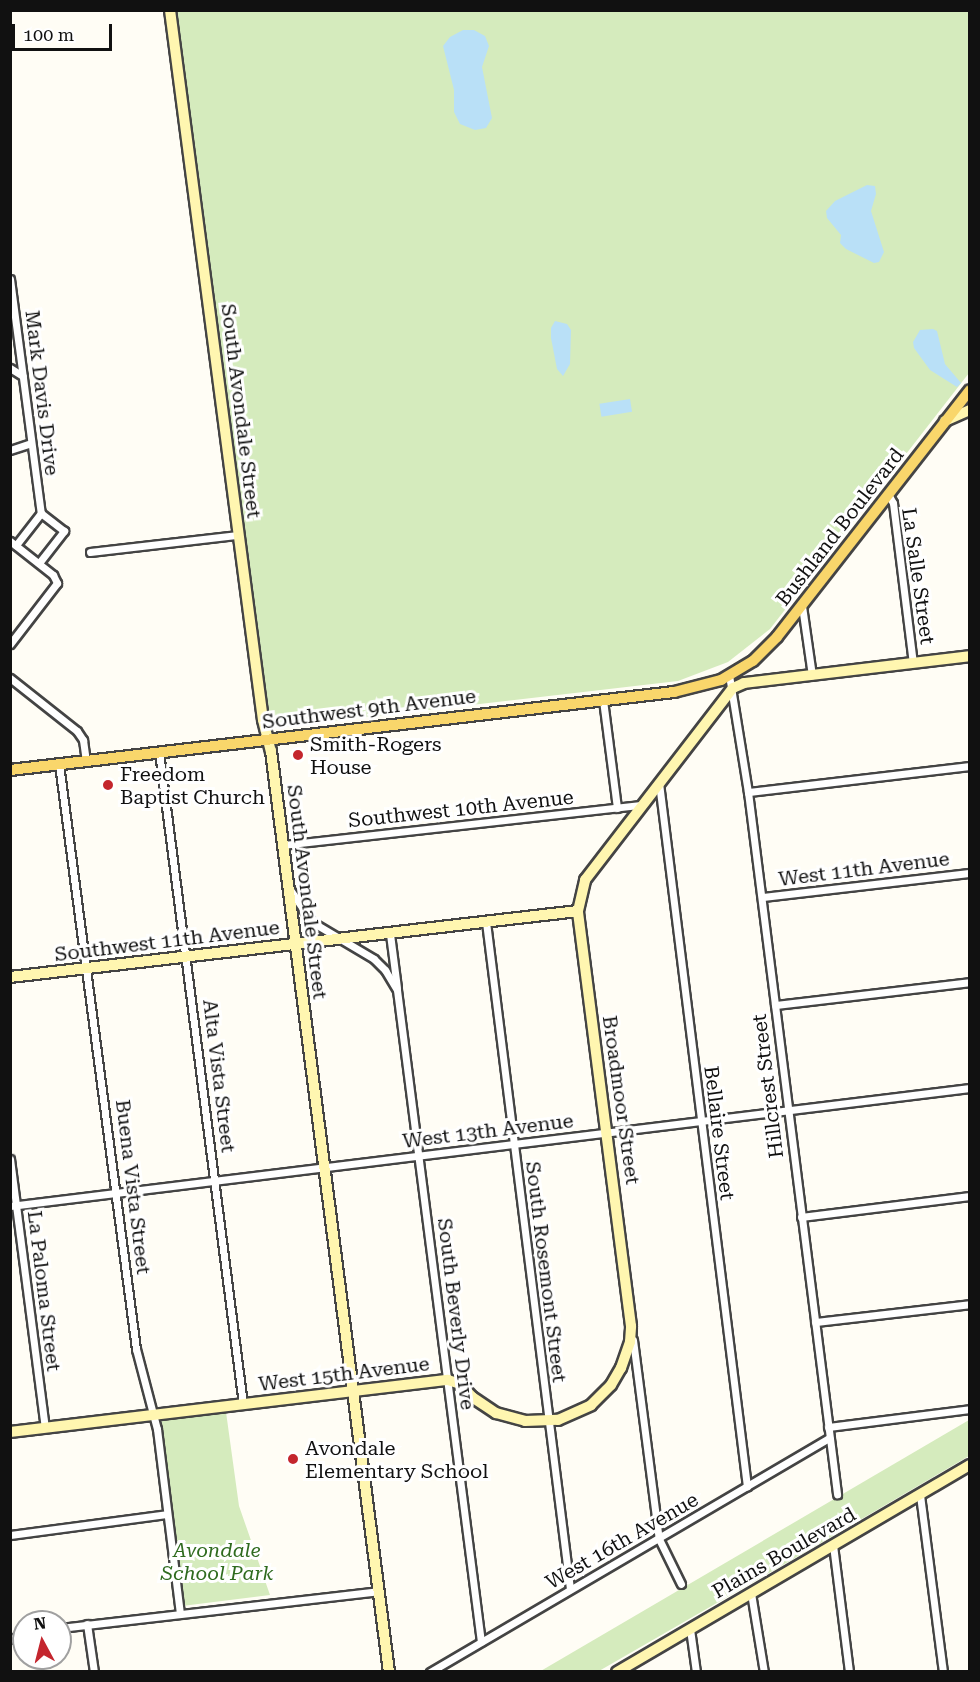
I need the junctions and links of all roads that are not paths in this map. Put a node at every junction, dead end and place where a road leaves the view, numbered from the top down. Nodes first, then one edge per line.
1 (170, 10) edge
2 (10, 279) edge
3 (10, 368) edge
4 (23, 376) junction
5 (969, 390) edge
6 (969, 410) edge
7 (945, 421) junction
8 (31, 443) junction
9 (10, 450) edge
10 (888, 494) junction
11 (41, 513) junction
12 (238, 535) junction
13 (14, 543) edge
14 (90, 552) dead end
15 (39, 563) junction
16 (802, 606) junction
17 (10, 644) edge
18 (969, 656) edge
19 (753, 661) junction
20 (913, 663) junction
21 (812, 675) junction
22 (10, 678) edge
23 (758, 681) junction
24 (732, 683) junction
25 (713, 685) junction
26 (603, 700) junction
27 (718, 705) junction
28 (267, 739) junction
29 (159, 752) junction
30 (86, 761) junction
31 (59, 764) junction
32 (969, 766) edge
33 (10, 770) edge
34 (659, 783) junction
35 (748, 792) junction
36 (642, 805) junction
37 (617, 808) junction
38 (283, 845) junction
39 (969, 873) edge
40 (585, 880) joint
41 (288, 885) junction
42 (762, 897) junction
43 (578, 911) junction
44 (486, 922) junction
45 (390, 934) junction
46 (338, 939) junction
47 (296, 944) junction
48 (187, 957) junction
49 (88, 968) junction
50 (10, 977) edge
51 (969, 982) edge
52 (397, 990) junction
53 (775, 1005) junction
54 (969, 1088) edge
55 (787, 1110) junction
56 (700, 1121) junction
57 (607, 1133) junction
58 (513, 1145) junction
59 (419, 1156) junction
60 (10, 1159) edge
61 (323, 1168) junction
62 (216, 1180) junction
63 (117, 1192) junction
64 (969, 1196) edge
65 (14, 1205) edge
66 (801, 1217) junction
67 (969, 1304) edge
68 (815, 1322) junction
69 (631, 1326) junction
70 (630, 1342) joint
71 (448, 1380) junction
72 (352, 1391) junction
73 (243, 1404) junction
74 (969, 1409) edge
75 (152, 1414) junction
76 (548, 1421) junction
77 (828, 1426) junction
78 (45, 1427) junction
79 (10, 1432) edge
80 (829, 1438) junction
81 (969, 1465) edge
82 (747, 1487) junction
83 (837, 1494) dead end
84 (920, 1495) junction
85 (167, 1514) junction
86 (10, 1535) edge
87 (659, 1539) junction
88 (833, 1545) junction
89 (681, 1584) dead end
90 (570, 1589) junction
91 (378, 1591) junction
92 (751, 1593) junction
93 (180, 1613) junction
94 (87, 1624) junction
95 (72, 1626) edge
96 (690, 1629) junction
97 (481, 1642) junction
98 (94, 1671) edge
99 (389, 1671) edge
100 (430, 1671) edge
101 (617, 1671) edge
102 (696, 1671) edge
103 (764, 1671) edge
104 (849, 1671) edge
105 (943, 1671) edge

1 - 12 street, South Avondale Street
2 - 4 street, Mark Davis Drive
3 - 4 street
4 - 8 street, Mark Davis Drive
5 - 7 main road, Bushland Boulevard
6 - 7 street
7 - 10 main road, Bushland Boulevard
8 - 9 street
8 - 11 street, Mark Davis Drive
10 - 16 main road, Bushland Boulevard
10 - 20 street, La Salle Street
11 - 13 street
11 - 15 street
12 - 14 street
12 - 28 street, South Avondale Street
13 - 15 street
15 - 17 street
16 - 19 main road, Bushland Boulevard
16 - 21 street
18 - 20 street, Southwest 9th Avenue
19 - 23 street
19 - 24 main road, Bushland Boulevard
20 - 21 street, Southwest 9th Avenue
21 - 23 street, Southwest 9th Avenue
22 - 30 street
23 - 24 street, Southwest 9th Avenue
24 - 25 main road, Southwest 9th Avenue
24 - 27 street, Bushland Boulevard
24 - 35 street, Hillcrest Street
25 - 26 main road, Southwest 9th Avenue
25 - 27 street
26 - 28 main road, Southwest 9th Avenue
26 - 37 street
27 - 34 street, Bushland Boulevard
28 - 29 main road, Southwest 9th Avenue
28 - 38 street, South Avondale Street
29 - 30 main road, Southwest 9th Avenue
29 - 48 street, Alta Vista Street
30 - 31 main road, Southwest 9th Avenue
31 - 33 main road, Southwest 9th Avenue
31 - 49 street, Buena Vista Street
32 - 35 street
34 - 36 street, Bushland Boulevard
34 - 56 street, Bellaire Street
35 - 42 street, Hillcrest Street
36 - 37 street, Southwest 10th Avenue
36 - 40 street, Bushland Boulevard
37 - 38 street, Southwest 10th Avenue
38 - 41 street, South Avondale Street
39 - 42 street, West 11th Avenue
40 - 43 street, Broadmoor Street
41 - 46 street, South Beverly Drive
41 - 47 street, South Avondale Street
42 - 53 street, Hillcrest Street
43 - 44 street, Southwest 11th Avenue
43 - 57 street, Broadmoor Street
44 - 45 street, Southwest 11th Avenue
44 - 58 street, South Rosemont Street
45 - 46 street, Southwest 11th Avenue
45 - 52 street, South Beverly Drive
46 - 47 street, Southwest 11th Avenue
46 - 52 street, South Beverly Drive
47 - 48 street, Southwest 11th Avenue
47 - 61 street, South Avondale Street
48 - 49 street, Southwest 11th Avenue
48 - 62 street, Alta Vista Street
49 - 50 street, Southwest 11th Avenue
49 - 63 street, Buena Vista Street
51 - 53 street
52 - 59 street, South Beverly Drive
53 - 55 street, Hillcrest Street
54 - 55 street, West 13th Avenue
55 - 56 street, West 13th Avenue
55 - 66 street, Hillcrest Street
56 - 57 street, West 13th Avenue
56 - 82 street, Bellaire Street
57 - 58 street, West 13th Avenue
57 - 69 street, Broadmoor Street
58 - 59 street, West 13th Avenue
58 - 76 street, South Rosemont Street
59 - 61 street, West 13th Avenue
59 - 71 street, South Beverly Drive
60 - 65 street, La Paloma Street
61 - 62 street, West 13th Avenue
61 - 72 street, South Avondale Street
62 - 63 street, West 13th Avenue
62 - 73 street, Alta Vista Street
63 - 65 street, West 13th Avenue
63 - 75 street, Buena Vista Street
64 - 66 street
65 - 78 street, La Paloma Street
66 - 68 street, Hillcrest Street
67 - 68 street
68 - 77 street, Hillcrest Street
69 - 70 street, Broadmoor Street
69 - 87 street, Broadmoor Street
70 - 76 street, West 15th Avenue
71 - 72 street, West 15th Avenue
71 - 76 street, West 15th Avenue
71 - 97 street, South Beverly Drive
72 - 73 street, West 15th Avenue
72 - 91 street, South Avondale Street
73 - 75 street, West 15th Avenue
74 - 77 street
75 - 78 street, West 15th Avenue
75 - 85 street, Buena Vista Street
76 - 90 street, South Rosemont Street
77 - 80 street, Hillcrest Street
78 - 79 street, West 15th Avenue
80 - 82 street, West 16th Avenue
80 - 83 street, Hillcrest Street
81 - 84 street, Plains Boulevard
82 - 87 street, West 16th Avenue
84 - 88 street, Plains Boulevard
84 - 105 street
85 - 86 street
85 - 93 street, Buena Vista Street
87 - 89 street, Broadmoor Street
87 - 90 street, West 16th Avenue
88 - 92 street, Plains Boulevard
88 - 104 street
90 - 97 street, West 16th Avenue
91 - 93 street
91 - 99 street, South Avondale Street
92 - 96 street, Plains Boulevard
92 - 103 street
93 - 94 street
94 - 95 street
94 - 98 street
96 - 101 street, Plains Boulevard
96 - 102 street
97 - 100 street, West 16th Avenue

